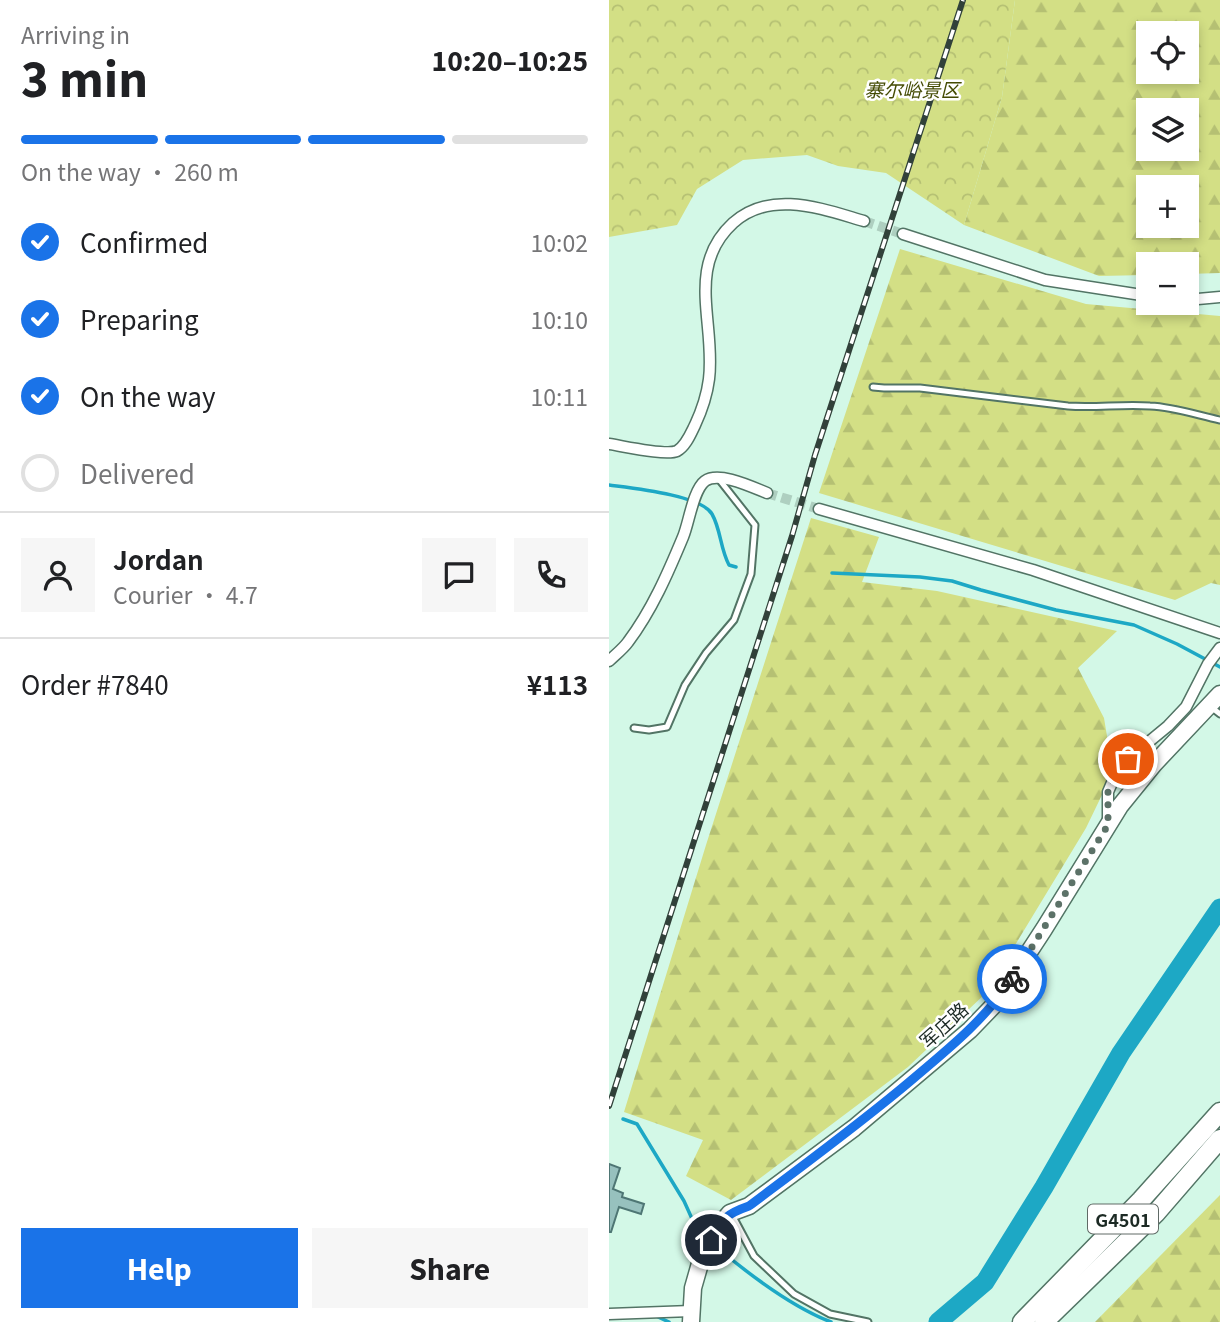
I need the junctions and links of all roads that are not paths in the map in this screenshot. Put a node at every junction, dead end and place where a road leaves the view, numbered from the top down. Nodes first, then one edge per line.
1 (865, 221) tunnel mouth
2 (903, 234) tunnel mouth
3 (1136, 294) edge
4 (1220, 297) edge
5 (1199, 299) edge
6 (873, 387) dead end
7 (1220, 421) edge
8 (609, 443) edge
9 (718, 478) junction
10 (767, 493) tunnel mouth
11 (819, 509) tunnel mouth
12 (1220, 633) edge
13 (1220, 648) edge
14 (609, 661) edge
15 (1216, 704) edge
16 (633, 728) dead end
17 (1108, 825) junction
18 (1220, 1112) edge
19 (1220, 1139) edge
20 (730, 1213) junction
21 (609, 1314) edge
22 (691, 1316) edge
23 (868, 1322) edge
24 (1022, 1322) edge
25 (1044, 1322) edge

1 - 8 street
2 - 3 street
4 - 5 street
6 - 7 lane
9 - 10 street
9 - 14 street
9 - 16 lane
11 - 12 street
13 - 17 street
15 - 17 main road, 军庄路
17 - 20 main road, 军庄路
18 - 24 highway, G4501
19 - 25 highway, G4501
20 - 22 main road, 军庄路
20 - 23 lane
21 - 22 street

